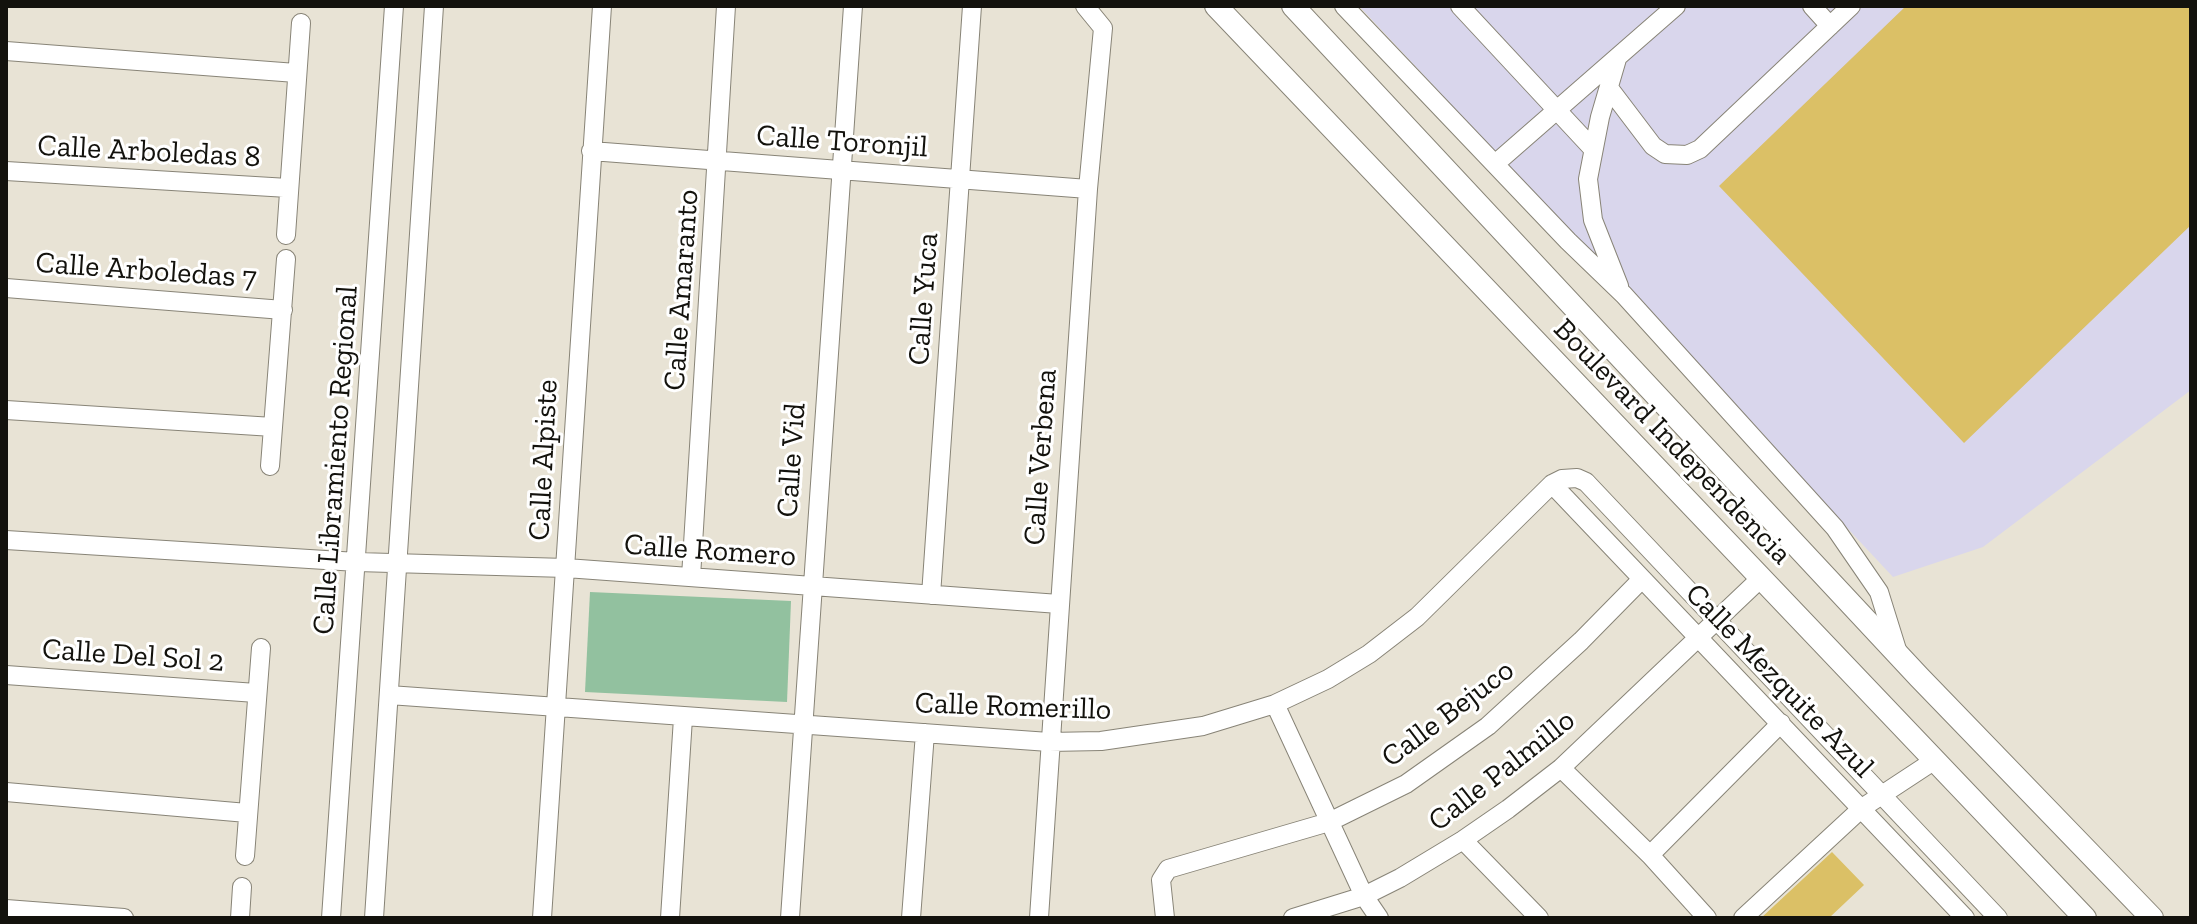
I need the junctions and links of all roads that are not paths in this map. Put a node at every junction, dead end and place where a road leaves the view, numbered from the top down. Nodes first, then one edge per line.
1 (394, 6) edge
2 (434, 6) edge
3 (602, 6) edge
4 (726, 6) edge
5 (853, 6) edge
6 (972, 6) edge
7 (1085, 6) edge
8 (1216, 6) edge
9 (1293, 6) edge
10 (1344, 6) edge
11 (1460, 6) edge
12 (1676, 6) edge
13 (1812, 6) edge
14 (1851, 6) edge
15 (301, 23) dead end
16 (1830, 26) junction
17 (6, 51) edge
18 (1617, 59) junction
19 (296, 73) junction
20 (1609, 88) junction
21 (1558, 110) junction
22 (1593, 149) junction
23 (591, 151) junction
24 (718, 161) junction
25 (1495, 164) junction
26 (840, 170) junction
27 (6, 171) edge
28 (960, 179) junction
29 (288, 188) junction
30 (1088, 189) junction
31 (286, 235) dead end
32 (286, 259) dead end
33 (6, 288) edge
34 (1624, 295) junction
35 (283, 310) junction
36 (6, 410) edge
37 (273, 427) junction
38 (270, 466) dead end
39 (1552, 484) junction
40 (6, 540) edge
41 (357, 562) junction
42 (397, 563) junction
43 (566, 568) junction
44 (691, 577) junction
45 (1761, 578) junction
46 (1642, 579) junction
47 (812, 586) junction
48 (931, 595) junction
49 (1059, 604) junction
50 (1715, 620) junction
51 (1696, 637) junction
52 (261, 648) dead end
53 (1898, 653) junction
54 (6, 675) edge
55 (256, 693) junction
56 (389, 695) junction
57 (1275, 704) junction
58 (556, 708) junction
59 (683, 718) junction
60 (1781, 723) junction
61 (802, 726) junction
62 (925, 733) junction
63 (1049, 742) junction
64 (1935, 760) junction
65 (1561, 768) junction
66 (6, 792) edge
67 (1883, 794) junction
68 (1862, 808) junction
69 (247, 813) junction
70 (1329, 822) junction
71 (1463, 840) junction
72 (1650, 855) junction
73 (245, 856) dead end
74 (242, 887) dead end
75 (1364, 896) junction
76 (6, 909) edge
77 (124, 918) edge
78 (240, 918) edge
79 (331, 918) edge
80 (374, 918) edge
81 (542, 918) edge
82 (670, 918) edge
83 (790, 918) edge
84 (911, 918) edge
85 (1039, 918) edge
86 (1165, 918) edge
87 (1293, 918) edge
88 (1379, 918) edge
89 (1539, 918) edge
90 (1707, 918) edge
91 (1743, 918) edge
92 (1965, 918) edge
93 (1998, 918) edge
94 (2085, 918) edge
95 (2152, 918) edge

1 - 41 street, Calle Libramiento Regional
2 - 42 street
3 - 23 street, Calle Alpiste
4 - 24 street, Calle Amaranto
5 - 26 street, Calle Vid
6 - 28 street, Calle Yuca
7 - 30 street, Calle Verbena
8 - 45 main road, Boulevard Independencia
9 - 53 main road, Boulevard Independencia
10 - 25 street
11 - 21 street
12 - 18 street
13 - 16 street
14 - 16 street
15 - 19 street
16 - 20 street
17 - 19 street
18 - 20 street
18 - 21 street
19 - 29 street
20 - 22 street
21 - 22 street
21 - 25 street
22 - 34 street
23 - 24 street, Calle Toronjil
23 - 43 street, Calle Alpiste
24 - 26 street, Calle Toronjil
24 - 44 street, Calle Amaranto
25 - 34 street
26 - 28 street, Calle Toronjil
26 - 47 street, Calle Vid
27 - 29 street, Calle Arboledas 8
28 - 30 street, Calle Toronjil
28 - 48 street, Calle Yuca
29 - 31 street
30 - 49 street, Calle Verbena
32 - 35 street
33 - 35 street, Calle Arboledas 7
34 - 53 street
35 - 37 street
36 - 37 street
37 - 38 street
39 - 46 street, Calle Mezquite Azul
39 - 50 street
39 - 57 street, Calle Romerillo
40 - 41 street, Calle Romero
41 - 42 street, Calle Romero
41 - 79 street, Calle Libramiento Regional
42 - 43 street, Calle Romero
42 - 56 street
43 - 44 street, Calle Romero
43 - 58 street, Calle Alpiste
44 - 47 street, Calle Romero
45 - 50 street, Calle Palmillo
45 - 64 main road, Boulevard Independencia
46 - 51 street, Calle Mezquite Azul
46 - 70 street, Calle Bejuco
47 - 48 street, Calle Romero
47 - 61 street, Calle Vid
48 - 49 street, Calle Romero
49 - 63 street, Calle Verbena
50 - 51 street, Calle Palmillo
50 - 67 street
51 - 60 street, Calle Mezquite Azul
51 - 65 street, Calle Palmillo
52 - 55 street, Calle Del Sol 2
53 - 95 main road, Boulevard Independencia
54 - 55 street, Calle Del Sol 2
55 - 69 street, Calle Del Sol 2
56 - 58 street, Calle Romerillo
56 - 80 street
57 - 63 street, Calle Romerillo
57 - 70 street
58 - 59 street, Calle Romerillo
58 - 81 street, Calle Alpiste
59 - 61 street, Calle Romerillo
59 - 82 street
60 - 68 street, Calle Mezquite Azul
60 - 72 street
61 - 62 street, Calle Romerillo
61 - 83 street, Calle Vid
62 - 63 street, Calle Romerillo
62 - 84 street
63 - 85 street, Calle Verbena
64 - 67 street
64 - 94 main road, Boulevard Independencia
65 - 71 street, Calle Palmillo
65 - 72 street
66 - 69 street
67 - 68 street
67 - 93 street
68 - 91 street
68 - 92 street, Calle Mezquite Azul
69 - 73 street, Calle Del Sol 2
70 - 75 street
70 - 86 street, Calle Bejuco
71 - 75 street, Calle Palmillo
71 - 89 street
72 - 90 street
74 - 78 street
75 - 87 street, Calle Palmillo
75 - 88 street
76 - 77 street

